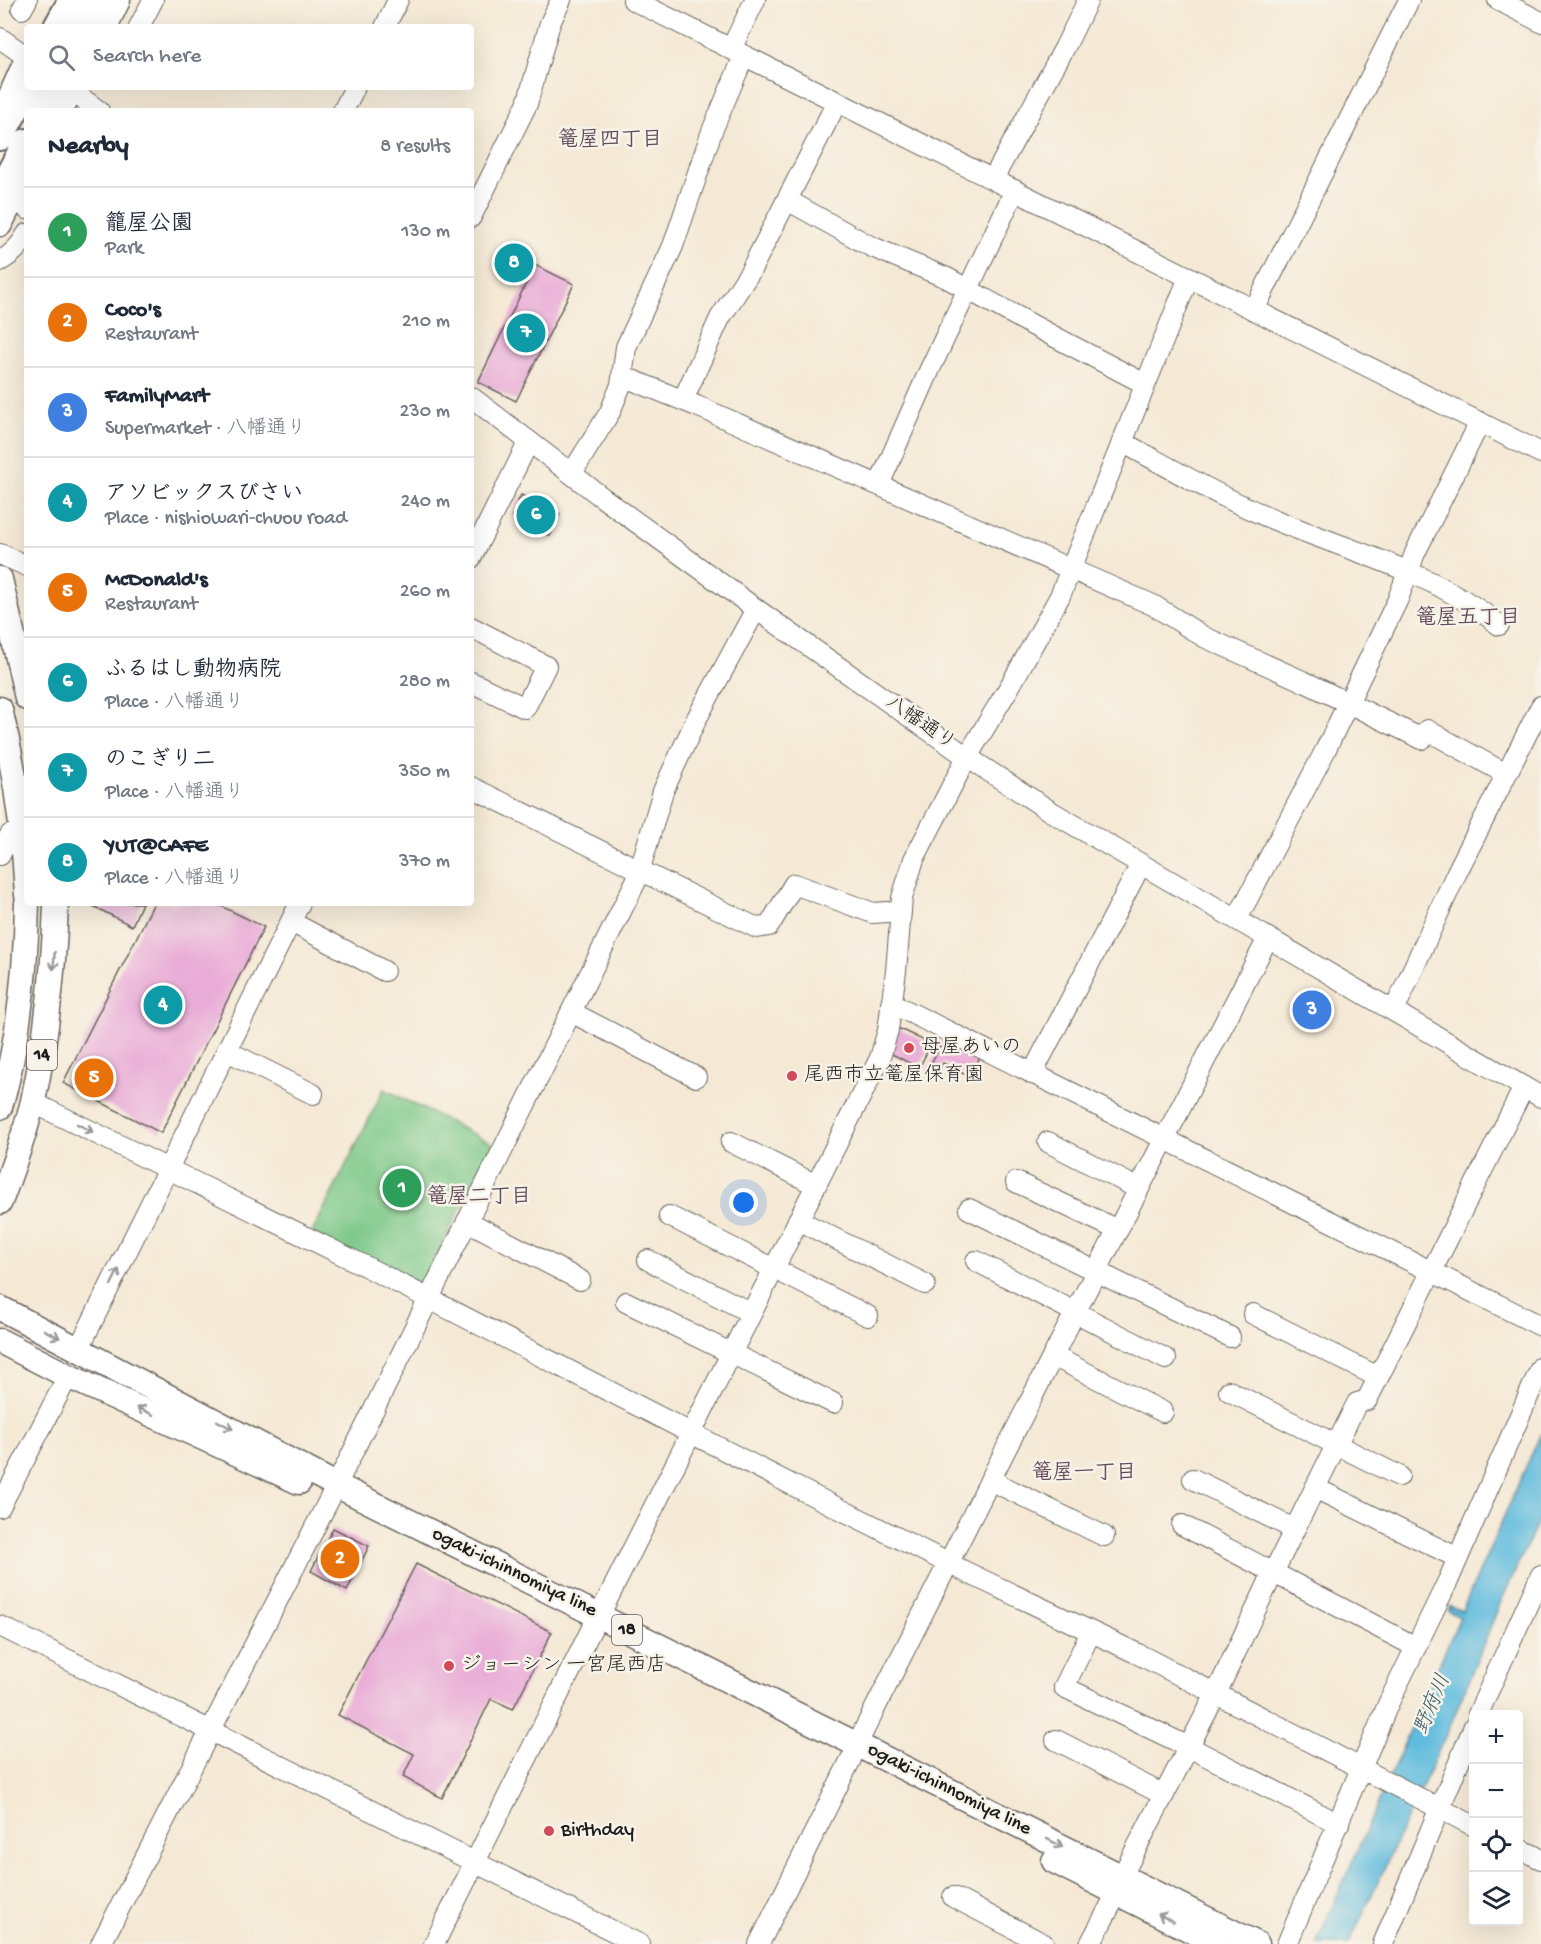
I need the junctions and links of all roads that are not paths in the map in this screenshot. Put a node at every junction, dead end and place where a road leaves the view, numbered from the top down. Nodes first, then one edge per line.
1 (58, 0) edge
2 (73, 0) edge
3 (102, 0) edge
4 (118, 0) edge
5 (153, 0) edge
6 (398, 0) edge
7 (561, 0) edge
8 (633, 0) edge
9 (755, 0) edge
10 (1088, 0) edge
11 (1408, 0) edge
12 (1498, 0) edge
13 (1541, 22) edge
14 (46, 24) edge
15 (60, 24) edge
16 (90, 24) edge
17 (106, 24) edge
18 (141, 24) edge
19 (386, 24) edge
20 (0, 38) edge
21 (737, 52) junction
22 (24, 56) edge
23 (24, 65) edge
24 (25, 90) edge
25 (354, 90) edge
26 (66, 92) edge
27 (837, 102) junction
28 (47, 108) edge
29 (94, 108) edge
30 (344, 108) edge
31 (0, 120) edge
32 (0, 136) edge
33 (24, 159) edge
34 (993, 179) junction
35 (1015, 190) junction
36 (18, 191) edge
37 (787, 200) junction
38 (474, 212) edge
39 (0, 224) edge
40 (24, 238) edge
41 (0, 261) edge
42 (1189, 277) junction
43 (968, 289) junction
44 (1254, 309) junction
45 (622, 376) junction
46 (1145, 384) junction
47 (474, 399) edge
48 (683, 400) junction
49 (1480, 422) junction
50 (529, 441) junction
51 (1122, 442) junction
52 (1539, 448) edge
53 (572, 473) junction
54 (879, 485) junction
55 (474, 552) edge
56 (0, 554) edge
57 (24, 565) edge
58 (1070, 569) junction
59 (1408, 571) junction
60 (0, 579) edge
61 (756, 609) junction
62 (1499, 625) dead end
63 (474, 629) edge
64 (474, 683) edge
65 (24, 685) edge
66 (1347, 703) junction
67 (1541, 706) edge
68 (0, 709) edge
69 (966, 757) junction
70 (1506, 774) junction
71 (474, 788) edge
72 (11, 833) edge
73 (0, 855) edge
74 (1141, 864) junction
75 (640, 870) junction
76 (24, 883) edge
77 (27, 906) edge
78 (56, 906) edge
79 (299, 906) edge
80 (901, 911) junction
81 (1237, 919) junction
82 (291, 922) junction
83 (1268, 938) junction
84 (384, 971) dead end
85 (891, 1003) junction
86 (1394, 1011) junction
87 (571, 1012) junction
88 (227, 1051) junction
89 (1032, 1074) junction
90 (696, 1077) dead end
91 (1533, 1092) edge
92 (2, 1094) edge
93 (313, 1094) dead end
94 (32, 1102) junction
95 (1164, 1139) junction
96 (731, 1142) dead end
97 (1048, 1142) dead end
98 (168, 1170) junction
99 (1016, 1182) dead end
100 (816, 1185) junction
101 (1139, 1189) junction
102 (0, 1202) edge
103 (969, 1209) dead end
104 (669, 1216) dead end
105 (798, 1220) junction
106 (467, 1221) junction
107 (1118, 1230) junction
108 (648, 1260) dead end
109 (976, 1261) dead end
110 (773, 1269) junction
111 (1096, 1271) junction
112 (1431, 1271) junction
113 (580, 1280) dead end
114 (925, 1284) dead end
115 (428, 1300) junction
116 (626, 1302) dead end
117 (0, 1308) edge
118 (751, 1313) junction
119 (1075, 1313) junction
120 (1252, 1314) dead end
121 (868, 1316) dead end
122 (1541, 1326) edge
123 (1230, 1337) dead end
124 (0, 1341) edge
125 (79, 1348) junction
126 (731, 1353) junction
127 (1053, 1356) junction
128 (1166, 1359) dead end
129 (1541, 1368) edge
130 (68, 1376) junction
131 (1378, 1377) junction
132 (1229, 1391) dead end
133 (833, 1403) dead end
134 (1163, 1412) dead end
135 (691, 1433) junction
136 (1337, 1445) junction
137 (1400, 1476) dead end
138 (1193, 1479) dead end
139 (990, 1480) junction
140 (1315, 1488) junction
141 (334, 1491) junction
142 (0, 1507) edge
143 (1182, 1526) dead end
144 (1294, 1529) junction
145 (1104, 1536) dead end
146 (1458, 1558) junction
147 (948, 1563) junction
148 (1273, 1573) junction
149 (1541, 1575) edge
150 (596, 1622) junction
151 (0, 1626) edge
152 (1091, 1632) junction
153 (1416, 1647) junction
154 (1216, 1694) junction
155 (1480, 1710) edge
156 (210, 1731) junction
157 (1469, 1736) edge
158 (1056, 1740) dead end
159 (1189, 1747) junction
160 (854, 1752) junction
161 (1362, 1769) junction
162 (1164, 1795) junction
163 (1439, 1809) junction
164 (1339, 1824) junction
165 (1469, 1824) edge
166 (1523, 1850) edge
167 (1541, 1859) edge
168 (475, 1862) junction
169 (1120, 1885) junction
170 (954, 1897) dead end
171 (101, 1944) edge
172 (434, 1944) edge
173 (639, 1944) edge
174 (759, 1944) edge
175 (1044, 1944) edge
176 (1090, 1944) edge
177 (1218, 1944) edge
178 (1257, 1944) edge
179 (1287, 1944) edge
180 (1383, 1944) edge

1 - 14 main road
2 - 15 highway
3 - 16 highway
4 - 17 main road
5 - 18 street
6 - 19 street
7 - 38 street
8 - 21 street
9 - 21 street
10 - 34 street
11 - 44 street
12 - 13 street
20 - 22 street
21 - 27 street
21 - 45 street
23 - 31 main road
24 - 32 highway
25 - 30 street
26 - 28 highway
26 - 29 street
27 - 34 street
27 - 37 street
33 - 36 highway
34 - 35 street
35 - 42 street
35 - 43 street
36 - 39 main road
37 - 43 street
37 - 48 street
40 - 41 street
42 - 44 street
42 - 46 street
43 - 46 street
43 - 54 street
44 - 49 street
45 - 48 street
45 - 53 street
46 - 51 street
47 - 50 street, 八幡通り
48 - 54 street
49 - 52 street
49 - 59 street
50 - 53 street, 八幡通り
50 - 55 street
51 - 58 street
51 - 59 street
53 - 61 street, 八幡通り
54 - 58 street
56 - 57 street
58 - 66 street
58 - 69 street
59 - 62 street
59 - 66 street
60 - 65 main road
61 - 69 street, 八幡通り
61 - 75 street
63 - 64 street
66 - 70 street
66 - 81 street
67 - 70 street
68 - 72 main road
69 - 74 street, 八幡通り
69 - 80 street
70 - 86 street
71 - 75 street
72 - 73 street
72 - 76 main road
74 - 81 street, 八幡通り
74 - 89 street
75 - 80 street
75 - 87 street
77 - 92 main road, 14
78 -> 94 main road, 14
79 - 82 street
80 - 85 street
81 - 83 street, 八幡通り
82 - 84 street
82 - 88 street
83 - 86 street, 八幡通り
83 - 95 street
85 - 89 street
85 - 100 street
86 - 91 street, 八幡通り
87 - 90 street
87 - 106 street
88 - 93 street
88 - 98 street
89 - 95 street
91 - 112 street
94 -> 98 street
94 - 102 main road, 14
95 - 101 street
95 - 112 street
96 - 100 street
97 - 101 street
98 - 115 street
125 -> 98 street
99 - 107 street
100 - 105 street
101 - 107 street
103 - 111 street
104 - 110 street
105 - 110 street
105 - 114 street
106 - 113 street
106 - 115 street
107 - 111 street
108 - 118 street
109 - 119 street
110 - 118 street
110 - 121 street
111 - 119 street
111 - 123 street
112 - 122 street
112 - 131 street
115 - 135 street
115 - 141 street
116 - 126 street
117 -> 125 main road, ogaki-ichinnomiya line / 18
118 - 126 street
119 - 127 street
119 - 128 street
120 - 131 street
124 - 130 main road, ogaki-ichinnomiya line / 18
125 -> 141 main road, ogaki-ichinnomiya line / 18
126 - 133 street
126 - 135 street
127 - 134 street
127 - 139 street
129 - 146 street
141 -> 130 main road, ogaki-ichinnomiya line / 18
130 - 142 street
131 - 136 street
132 - 136 street
135 - 147 street
135 - 150 street
136 - 137 street
136 - 140 street
138 - 144 street
139 - 145 street
139 - 147 street
140 - 144 street
140 - 146 street
141 - 150 main road, ogaki-ichinnomiya line / 18
141 - 156 street
143 - 148 street
144 - 148 street
146 - 153 street
147 - 152 street
147 - 160 street
148 - 153 street
148 - 154 street
149 - 155 street
150 - 160 main road, ogaki-ichinnomiya line / 18
150 - 168 street
151 - 156 street
152 - 154 street
152 - 159 street
153 - 161 street
154 - 159 street
154 - 161 street
156 - 168 street
156 - 171 street
157 - 163 street
158 - 162 street
159 - 162 street
159 - 164 street
160 - 169 main road, ogaki-ichinnomiya line / 18
160 - 174 street
161 - 163 street
161 - 164 street
162 - 169 street
163 - 165 street
163 - 180 street
164 - 179 street
166 - 167 street
168 - 172 street
168 - 173 street
169 - 176 street
177 -> 169 main road, ogaki-ichinnomiya line / 18
169 - 178 main road, ogaki-ichinnomiya line / 18
170 - 175 street

